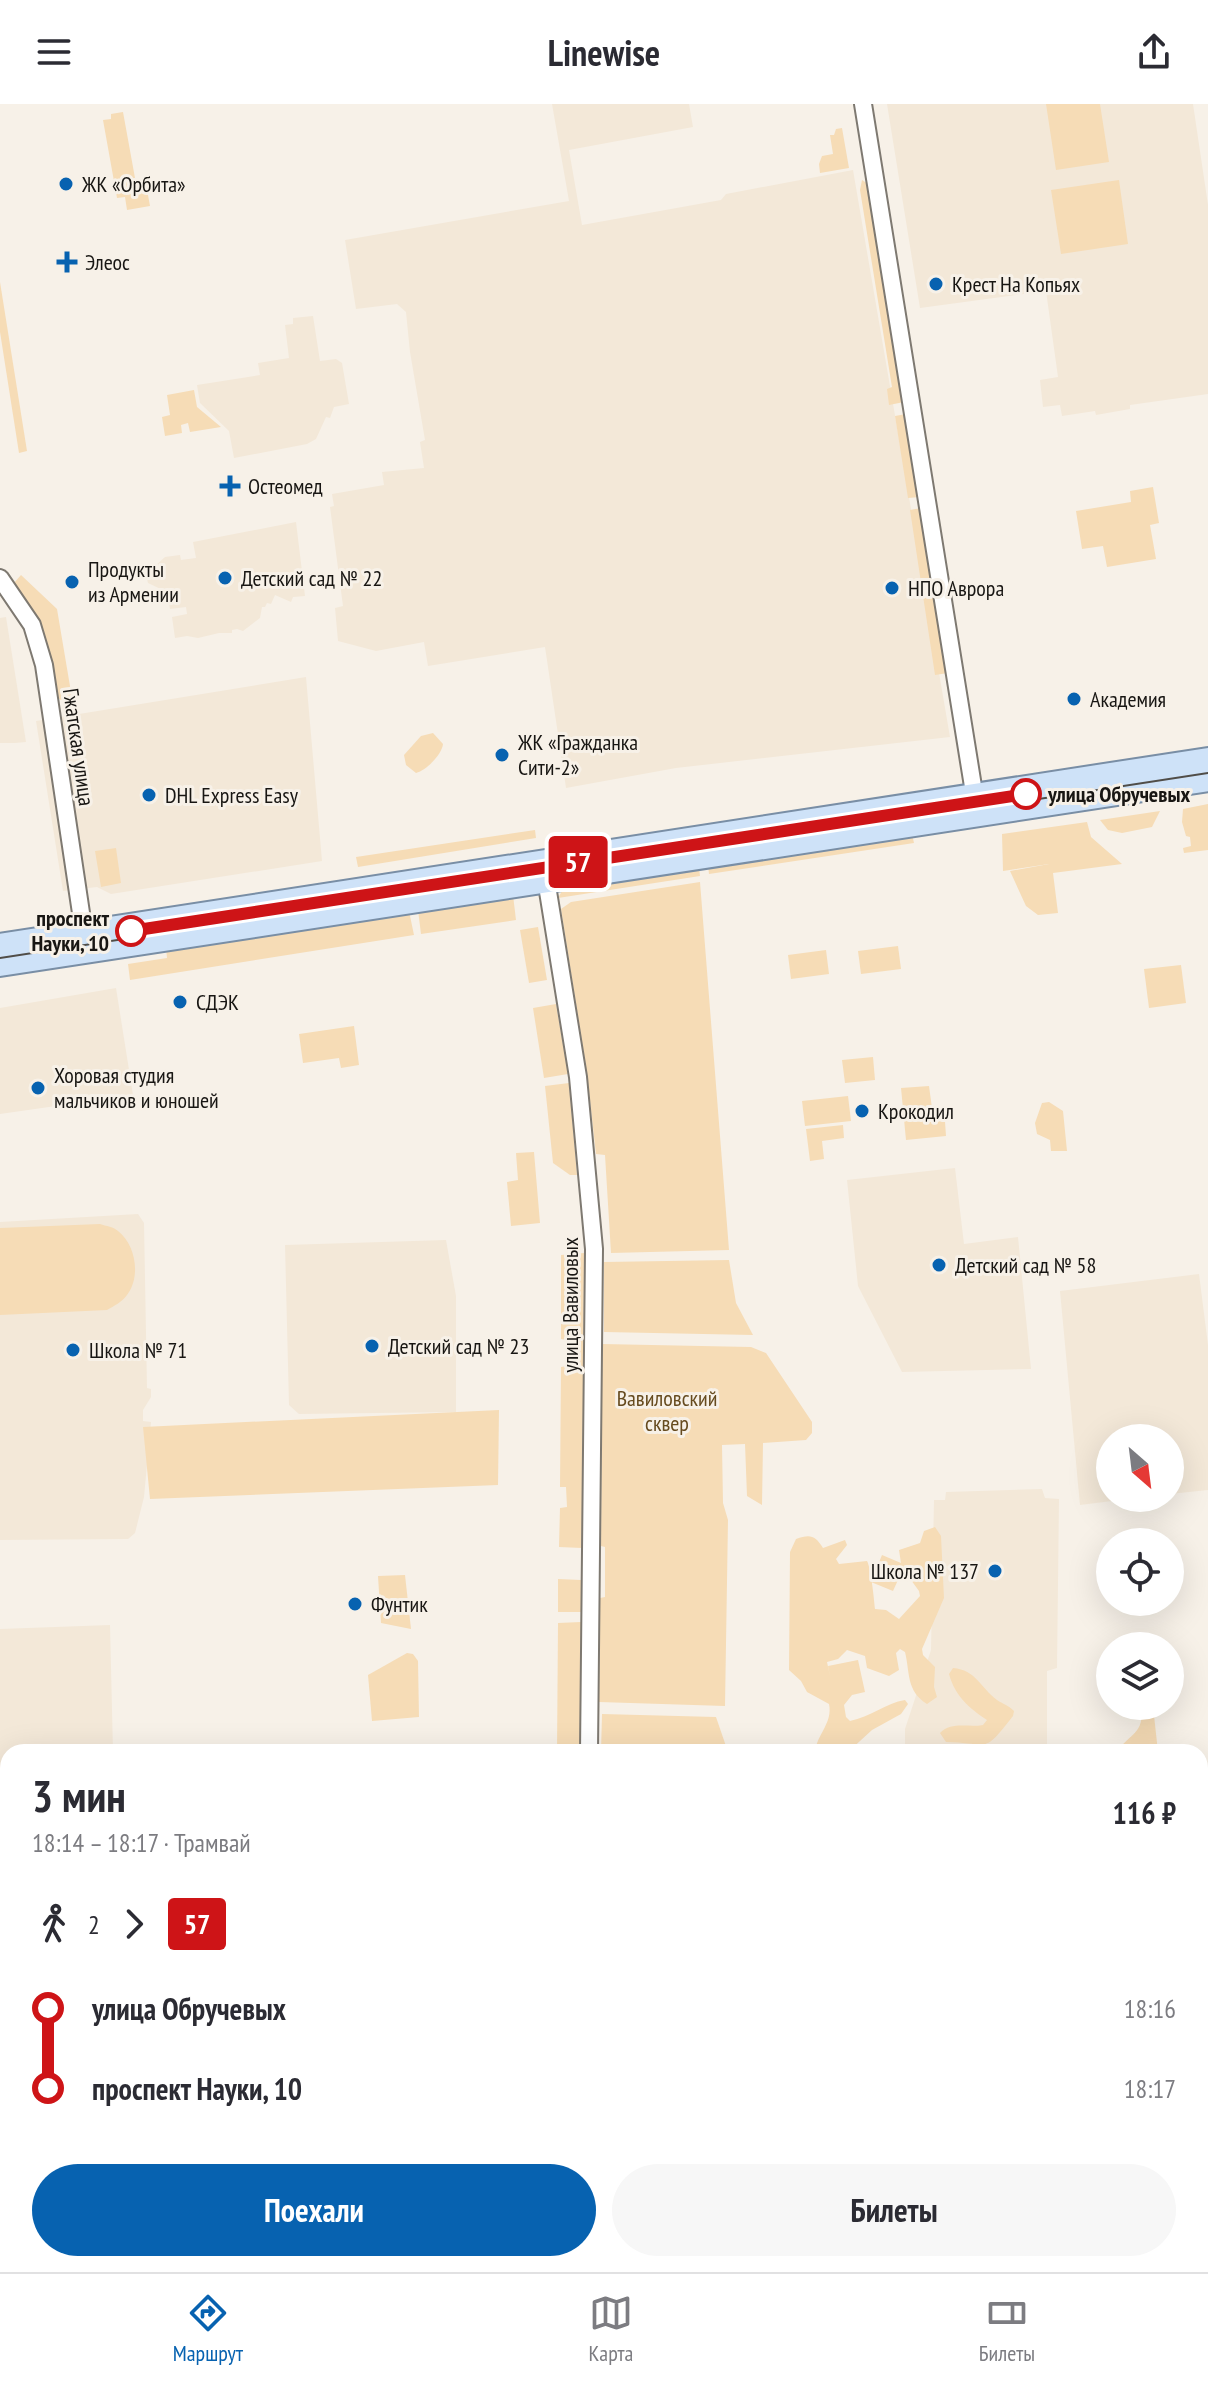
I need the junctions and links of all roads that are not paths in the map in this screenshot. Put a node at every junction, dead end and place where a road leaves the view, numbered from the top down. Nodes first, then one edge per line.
1 (863, 104) edge
2 (0, 578) edge
3 (1208, 759) edge
4 (1208, 780) edge
5 (976, 805) junction
6 (545, 871) junction
7 (84, 933) junction
8 (0, 945) edge
9 (0, 965) edge
10 (589, 1744) edge

1 - 5 street
2 - 7 street, Гжатская улица
3 - 5 main road
4 - 5 main road
5 - 6 main road
6 - 7 main road
6 - 9 main road
6 - 10 street, улица Вавиловых
7 - 8 main road

